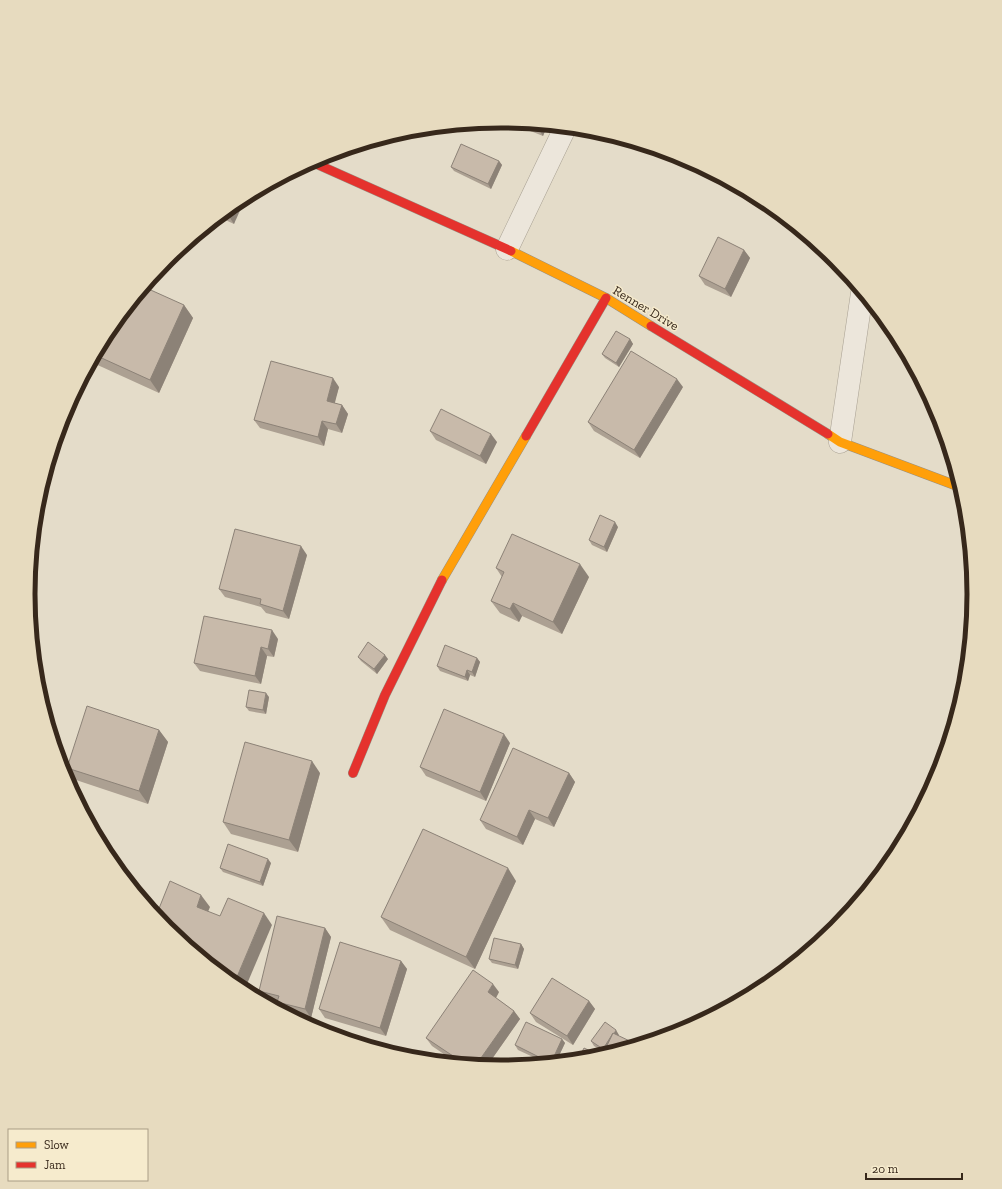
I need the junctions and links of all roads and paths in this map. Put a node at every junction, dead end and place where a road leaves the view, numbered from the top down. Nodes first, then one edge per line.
1 (563, 132) edge
2 (320, 165) edge
3 (507, 249) junction
4 (606, 298) junction
5 (861, 299) edge
6 (840, 442) junction
7 (953, 485) edge
8 (353, 772) dead end

1 - 3 street
2 - 3 street, Renner Drive
3 - 4 street, Renner Drive
4 - 6 street, Renner Drive
4 - 8 street
5 - 6 street
6 - 7 street, Renner Drive

